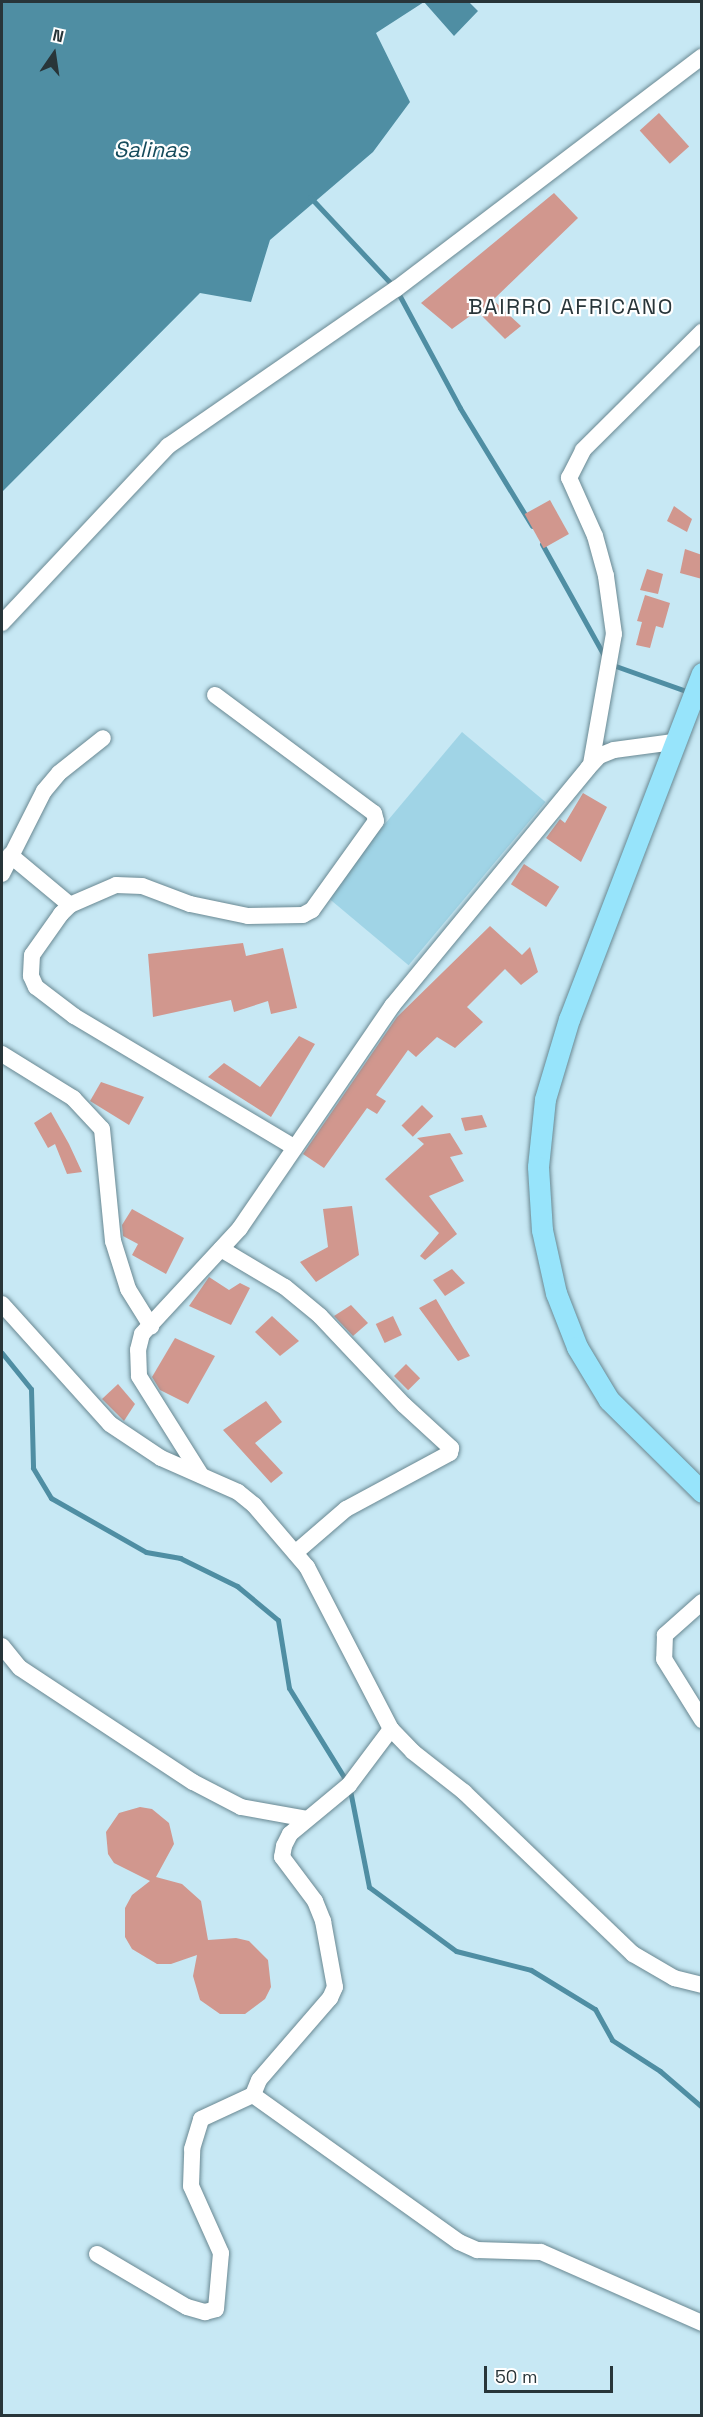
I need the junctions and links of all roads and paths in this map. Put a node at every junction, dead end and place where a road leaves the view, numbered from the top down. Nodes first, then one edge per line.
1 (702, 57) edge
2 (702, 332) edge
3 (2, 623) edge
4 (701, 675) edge
5 (215, 695) dead end
6 (103, 738) dead end
7 (672, 742) junction
8 (591, 764) junction
9 (10, 855) junction
10 (2, 874) edge
11 (70, 905) junction
12 (2, 1054) edge
13 (295, 1148) junction
14 (220, 1249) junction
15 (2, 1304) edge
16 (151, 1326) junction
17 (201, 1474) junction
18 (702, 1492) edge
19 (295, 1553) junction
20 (702, 1602) edge
21 (2, 1646) edge
22 (702, 1720) edge
23 (391, 1730) junction
24 (307, 1819) junction
25 (702, 1984) edge
26 (253, 2095) junction
27 (98, 2254) dead end
28 (702, 2323) edge

1 - 3 street
2 - 8 street
4 - 7 main road
5 - 11 street
6 - 9 street
7 - 8 street
7 - 18 main road
8 - 13 street
9 - 10 street
9 - 11 street
11 - 13 street
12 - 16 street
13 - 14 street
14 - 16 street
14 - 19 street
15 - 17 street
16 - 17 street
17 - 19 street
19 - 23 street
20 - 22 street
21 - 24 street
23 - 24 street
23 - 25 street
24 - 26 street
26 - 27 street
26 - 28 street

